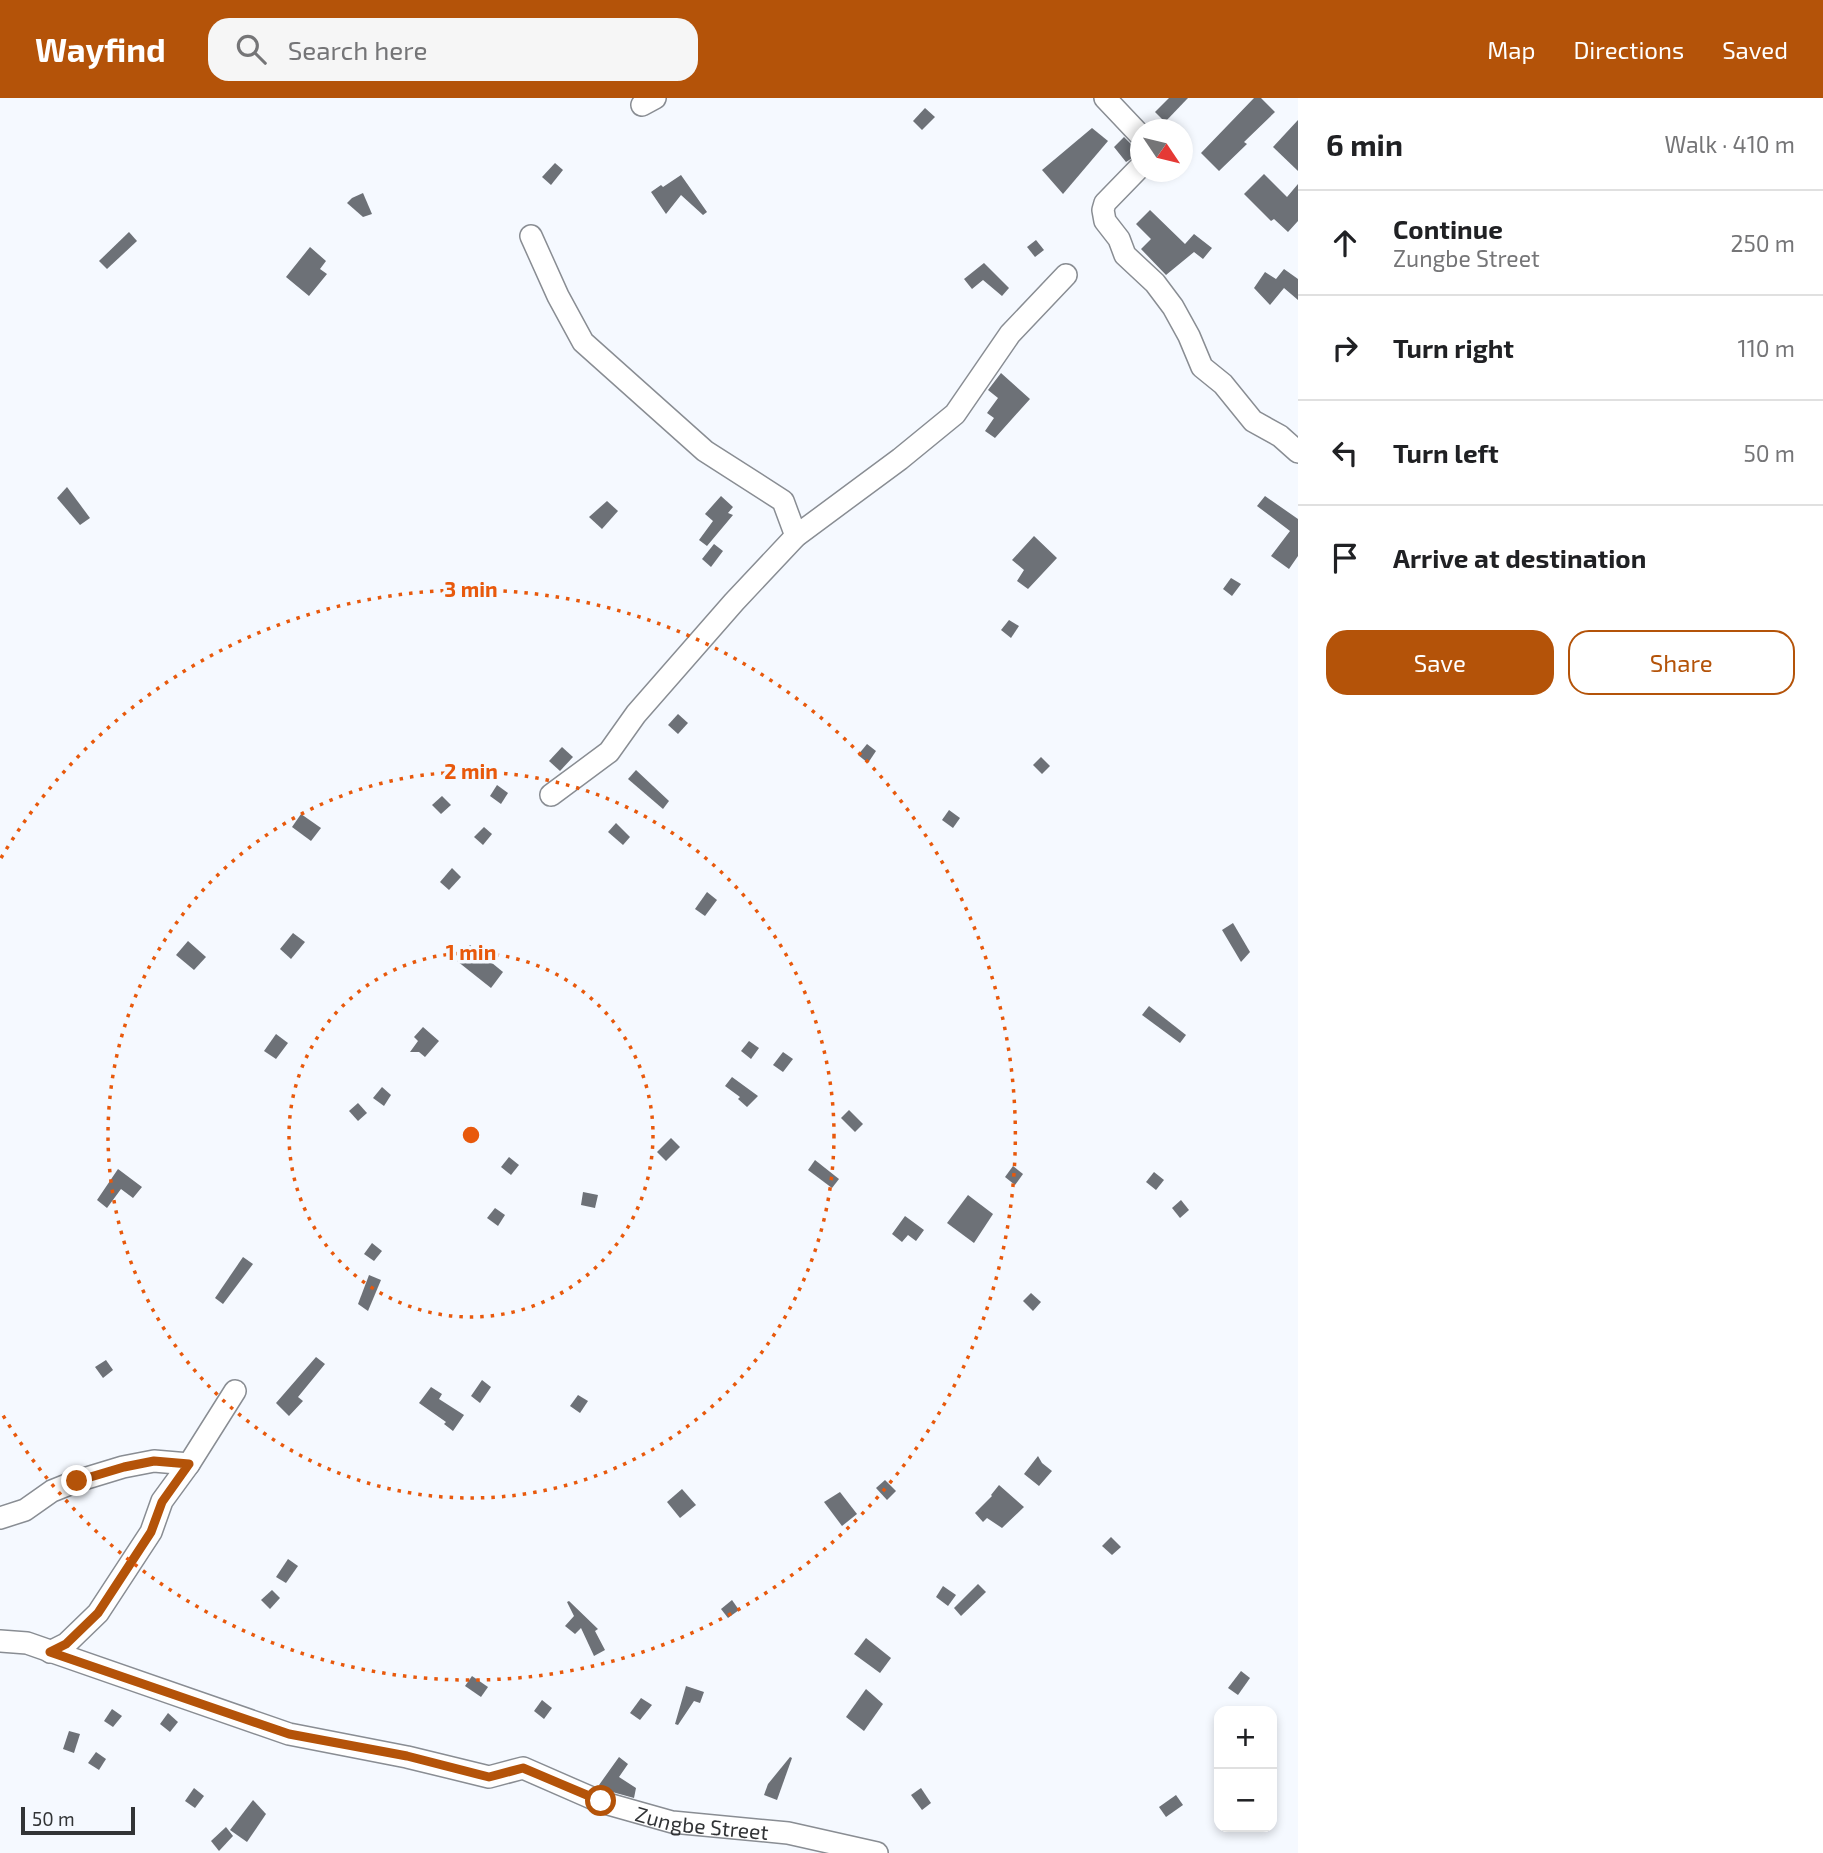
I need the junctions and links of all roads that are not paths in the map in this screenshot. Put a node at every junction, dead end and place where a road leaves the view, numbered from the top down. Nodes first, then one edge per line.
1 (1105, 98) edge
2 (1130, 124) edge
3 (1130, 177) edge
4 (531, 236) dead end
5 (1066, 275) dead end
6 (1298, 452) edge
7 (796, 536) junction
8 (551, 795) dead end
9 (235, 1391) dead end
10 (189, 1464) junction
11 (0, 1518) edge
12 (0, 1641) edge
13 (50, 1652) junction
14 (877, 1853) edge

1 - 2 street
3 - 6 street
4 - 7 street
5 - 7 street
7 - 8 street
9 - 10 street
10 - 11 street
10 - 13 street
12 - 13 street, Zungbe Street
13 - 14 street, Zungbe Street

